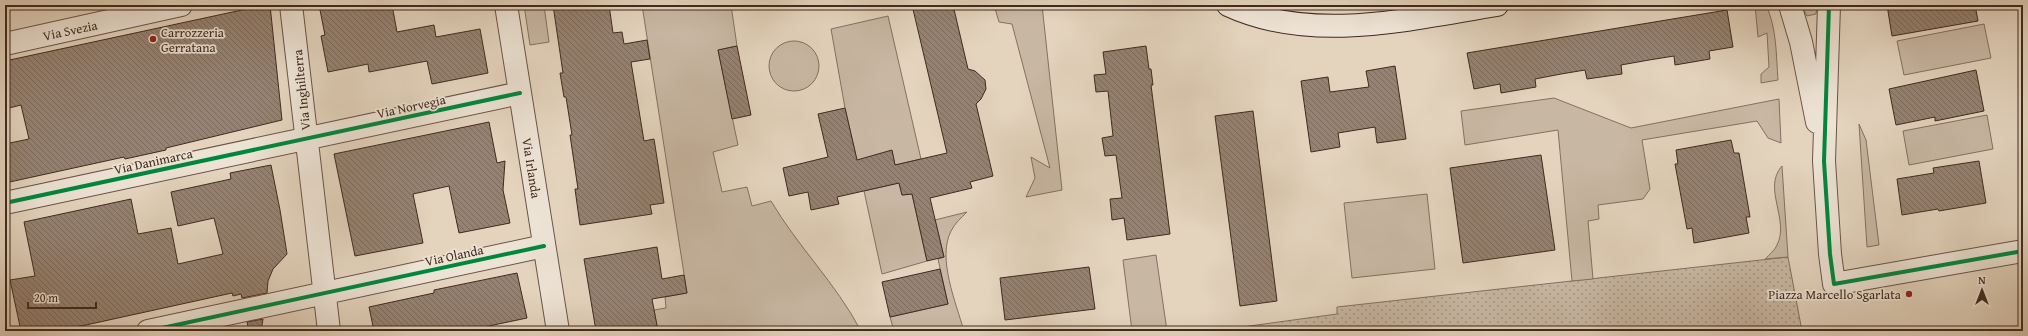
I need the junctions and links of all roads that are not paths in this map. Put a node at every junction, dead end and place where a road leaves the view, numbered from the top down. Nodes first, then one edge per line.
1 (181, 5) edge
2 (291, 5) edge
3 (506, 5) edge
4 (1228, 5) edge
5 (1497, 5) edge
6 (1790, 5) edge
7 (1829, 5) edge
8 (5, 44) edge
9 (520, 93) junction
10 (306, 138) junction
11 (1824, 161) junction
12 (5, 203) edge
13 (544, 246) junction
14 (2023, 251) edge
15 (324, 293) junction
16 (148, 331) edge
17 (329, 331) edge
18 (558, 331) edge

1 - 8 street, Via Svezia
2 - 10 street, Via Inghilterra
3 - 9 street, Via Irlanda
4 - 5 street
6 - 11 street
7 - 11 street
9 - 10 street, Via Norvegia
9 - 13 street, Via Irlanda
10 - 12 street, Via Danimarca
10 - 15 street, Via Inghilterra
11 - 14 street
13 - 15 street, Via Olanda
13 - 18 street, Via Irlanda
15 - 16 street, Via Olanda
15 - 17 street, Via Inghilterra

